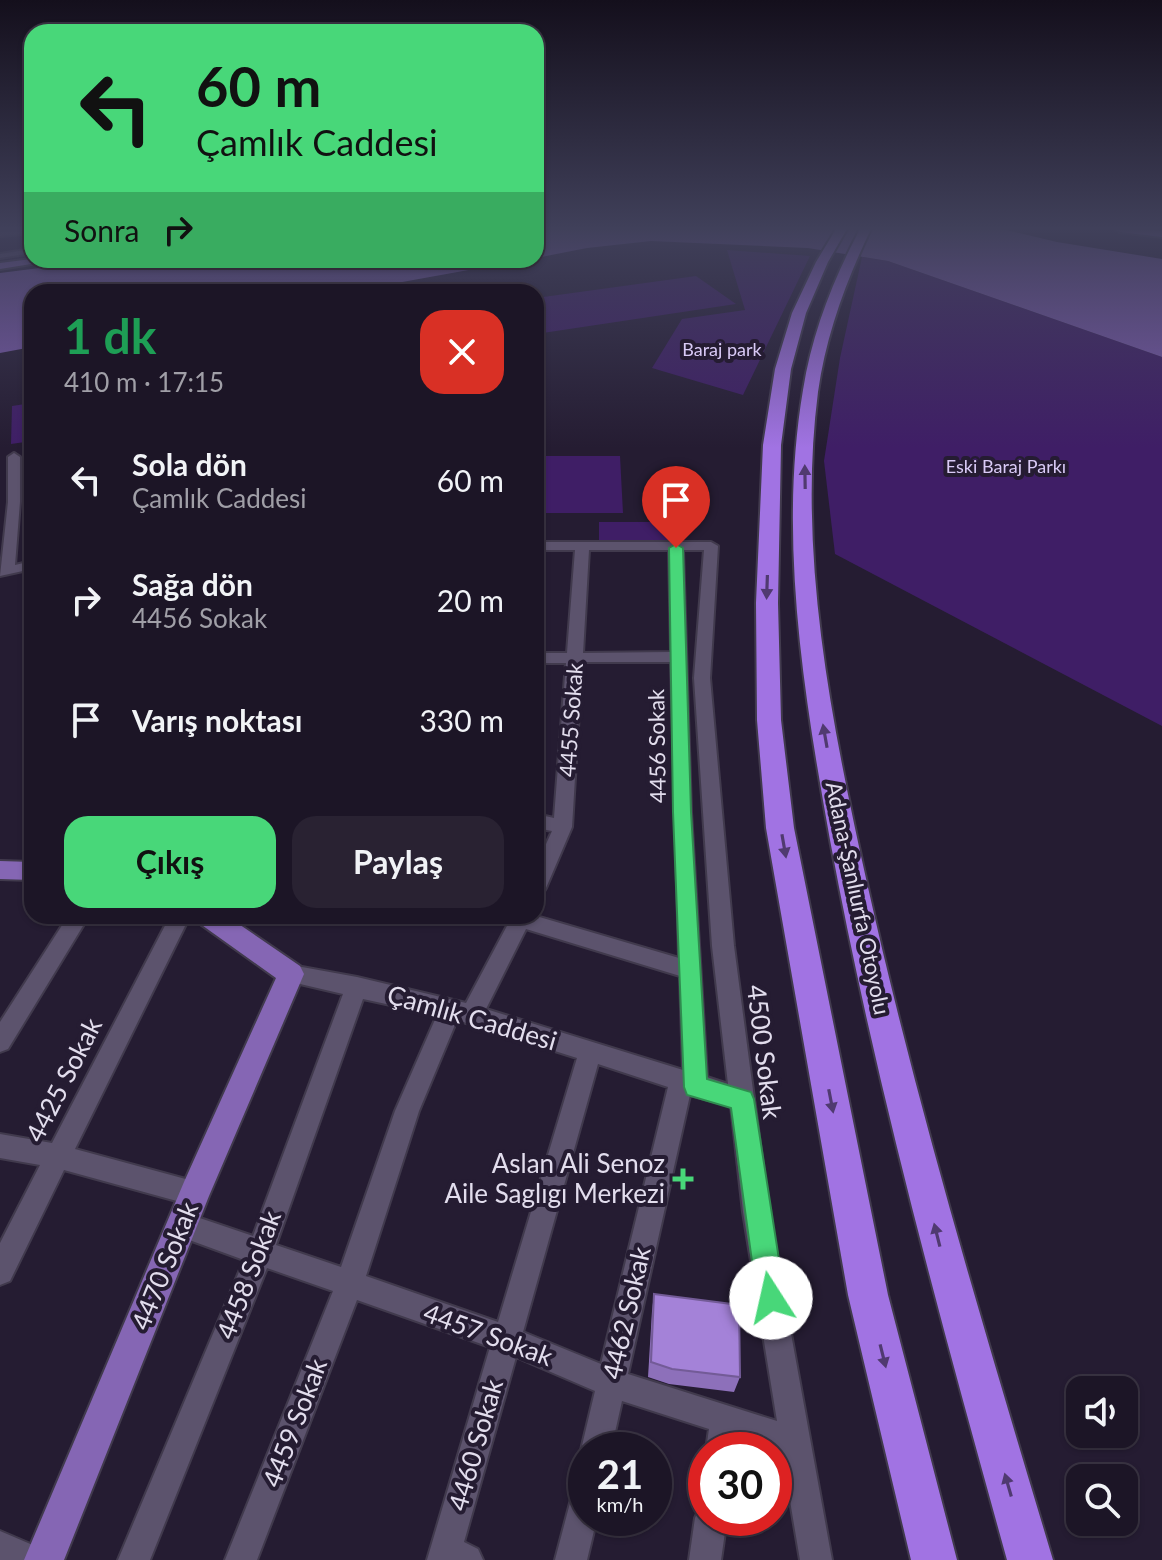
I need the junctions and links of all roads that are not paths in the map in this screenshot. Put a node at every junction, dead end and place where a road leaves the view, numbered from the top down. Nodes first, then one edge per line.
1 (804, 302) edge
2 (832, 302) edge
3 (14, 457) dead end
4 (24, 500) edge
5 (14, 502) junction
6 (544, 546) edge
7 (582, 546) junction
8 (676, 548) junction
9 (24, 567) edge
10 (4, 571) edge
11 (679, 657) junction
12 (544, 658) edge
13 (576, 659) junction
14 (544, 823) edge
15 (563, 827) junction
16 (544, 870) edge
17 (74, 924) edge
18 (176, 924) edge
19 (222, 924) edge
20 (513, 924) edge
21 (540, 924) edge
22 (690, 970) junction
23 (291, 974) junction
24 (357, 986) junction
25 (461, 1011) junction
26 (0, 1042) edge
27 (590, 1053) junction
28 (688, 1084) junction
29 (742, 1099) junction
30 (0, 1146) edge
31 (56, 1156) junction
32 (195, 1193) junction
33 (182, 1225) junction
34 (260, 1253) junction
35 (0, 1271) edge
36 (349, 1285) junction
37 (507, 1339) junction
38 (611, 1383) junction
39 (726, 1419) junction
40 (600, 1432) edge
41 (724, 1432) edge
42 (796, 1442) junction
43 (577, 1536) edge
44 (708, 1536) edge
45 (0, 1547) edge
46 (452, 1557) edge
47 (31, 1560) edge
48 (44, 1560) edge
49 (134, 1560) edge
50 (241, 1560) edge
51 (571, 1560) edge
52 (705, 1560) edge
53 (816, 1560) edge
54 (934, 1560) edge
55 (1030, 1560) edge

1 -> 54 highway
55 -> 2 highway, Adana-Şanlıurfa Otoyolu
3 - 5 street
4 - 5 street
5 - 10 street
6 - 7 street
7 - 8 street
7 - 13 street, 4455 Sokak
8 - 11 street, 4456 Sokak
8 - 29 street, 4500 Sokak
9 - 10 street
11 - 13 street
11 - 22 street, 4456 Sokak
12 - 13 street
13 - 15 street, 4455 Sokak
14 - 15 street
15 - 16 street, 4455 Sokak
17 - 26 street
18 - 31 street, 4425 Sokak
19 - 23 main road, Çamlık Caddesi
20 - 25 street
21 - 22 street
22 - 28 street, 4456 Sokak
23 - 24 street, Çamlık Caddesi
23 - 32 main road, 4470 Sokak
24 - 25 street, Çamlık Caddesi
24 - 34 street, 4458 Sokak
25 - 27 street, Çamlık Caddesi
25 - 36 street, 4459 Sokak
27 - 28 street, Çamlık Caddesi
27 - 37 street, 4460 Sokak
28 - 29 street, Çamlık Caddesi
28 - 38 street, 4462 Sokak
29 - 42 street, 4500 Sokak
30 - 31 street
31 - 32 street
31 - 35 street, 4425 Sokak
32 - 33 main road, 4470 Sokak
33 - 34 street, 4457 Sokak
33 - 48 main road, 4470 Sokak
34 - 36 street, 4457 Sokak
34 - 49 street, 4458 Sokak
36 - 37 street, 4457 Sokak
36 - 50 street, 4459 Sokak
37 - 38 street, 4457 Sokak
37 - 46 street, 4460 Sokak
38 - 39 street, 4457 Sokak
38 - 40 street, 4462 Sokak
39 - 41 street
39 - 42 street, 4457 Sokak
42 - 53 street, 4500 Sokak
43 - 51 street
44 - 52 street
45 - 47 street

